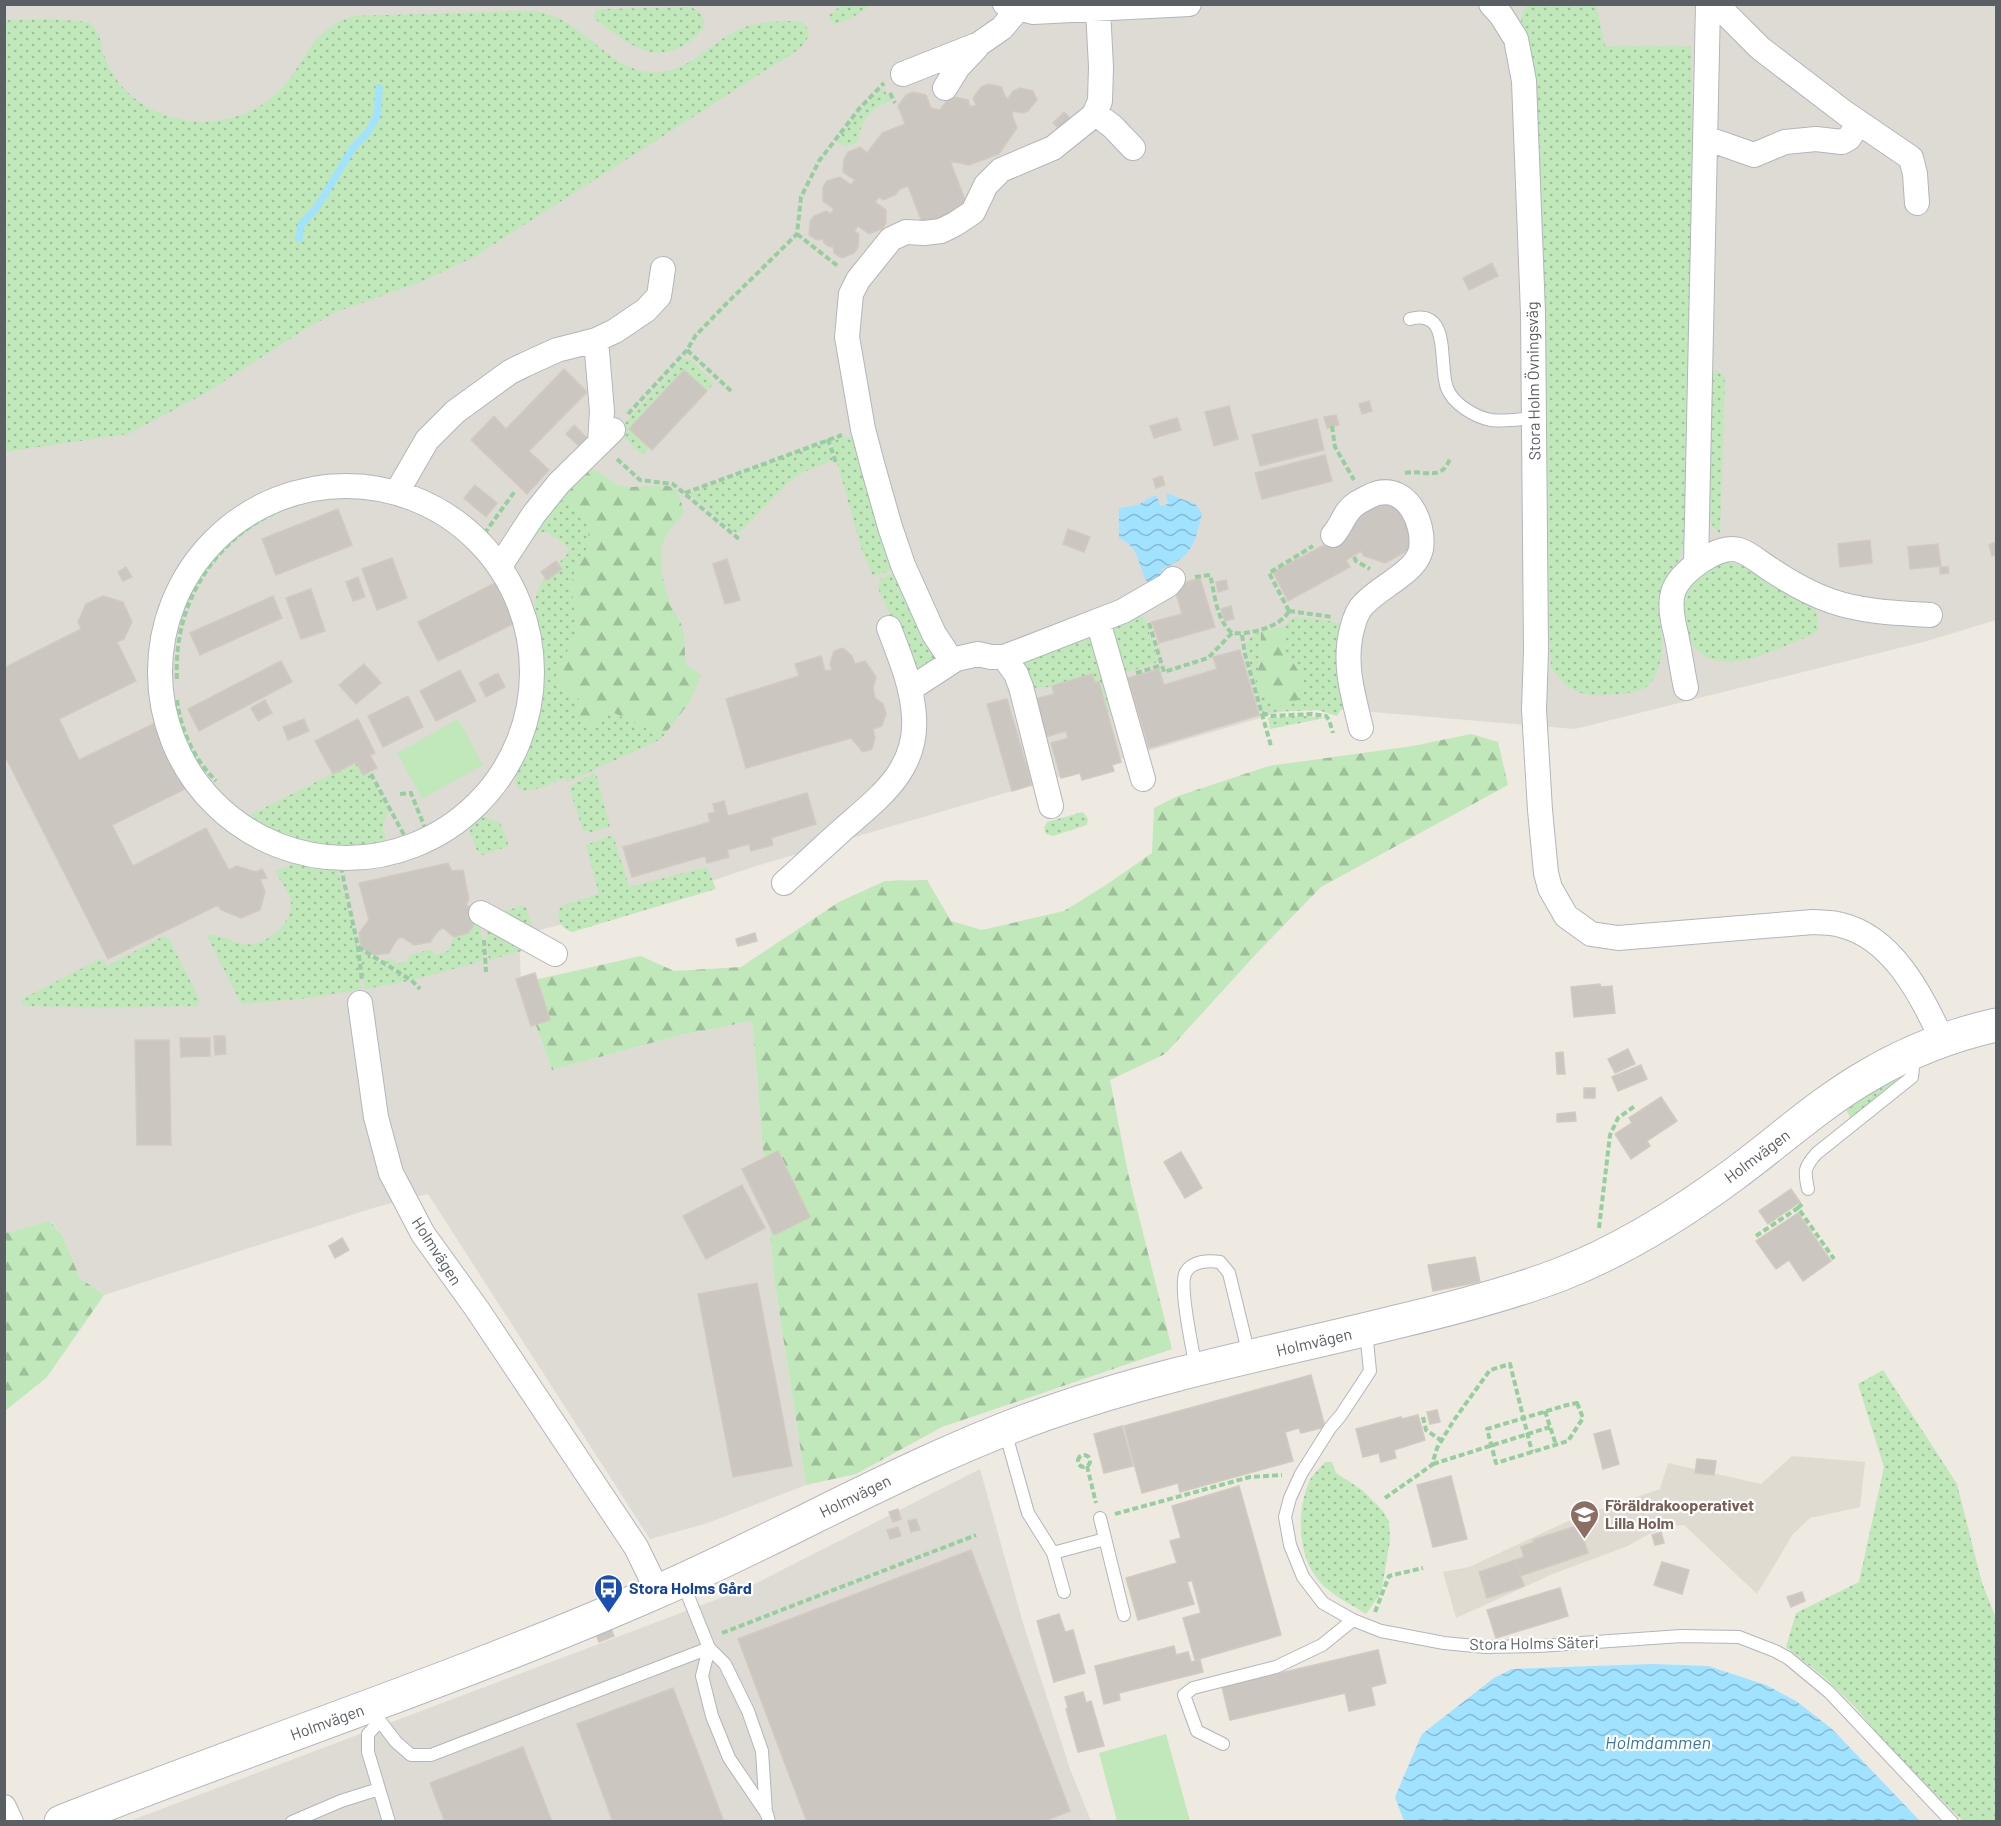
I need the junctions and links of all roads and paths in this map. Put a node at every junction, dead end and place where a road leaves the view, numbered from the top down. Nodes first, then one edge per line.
1 (1189, 4) edge
2 (1491, 4) edge
3 (1708, 4) edge
4 (1716, 4) edge
5 (1011, 7) edge
6 (1098, 9) junction
7 (980, 44) junction
8 (903, 74) joint
9 (945, 88) dead end
10 (1095, 113) junction
11 (1860, 123) junction
12 (1705, 141) junction
13 (1133, 148) dead end
14 (1917, 203) dead end
15 (797, 234) junction
16 (663, 269) dead end
17 (858, 280) junction
18 (1410, 319) dead end
19 (596, 340) junction
20 (687, 350) junction
21 (730, 391) dead end
22 (1534, 418) junction
23 (1332, 426) dead end
24 (863, 429) junction
25 (607, 437) junction
26 (828, 439) junction
27 (1450, 458) dead end
28 (836, 463) dead end
29 (515, 491) dead end
30 (685, 493) junction
31 (1388, 493) junction
32 (395, 499) junction
33 (1365, 499) junction
34 (1333, 535) joint
35 (740, 540) dead end
36 (488, 556) junction
37 (1696, 564) junction
38 (1173, 579) joint
39 (1142, 601) junction
40 (1289, 611) junction
41 (1930, 615) dead end
42 (1355, 620) junction
43 (1098, 621) junction
44 (889, 628) dead end
45 (1232, 633) junction
46 (1242, 634) junction
47 (1004, 657) junction
48 (952, 661) junction
49 (177, 679) dead end
50 (1686, 688) dead end
51 (909, 689) junction
52 (177, 700) dead end
53 (1262, 713) junction
54 (1361, 728) dead end
55 (1333, 733) dead end
56 (1271, 746) dead end
57 (371, 774) dead end
58 (1143, 779) dead end
59 (216, 781) dead end
60 (400, 794) dead end
61 (1051, 806) dead end
62 (420, 842) junction
63 (339, 858) junction
64 (784, 883) dead end
65 (481, 913) dead end
66 (358, 948) junction
67 (555, 954) dead end
68 (420, 989) dead end
69 (362, 997) joint
70 (1996, 1025) edge
71 (1943, 1041) junction
72 (1907, 1055) junction
73 (1635, 1106) dead end
74 (1808, 1190) joint
75 (1798, 1208) junction
76 (1756, 1236) dead end
77 (1607, 1254) junction
78 (1834, 1259) dead end
79 (1366, 1330) junction
80 (1250, 1357) junction
81 (1196, 1370) junction
82 (1545, 1411) junction
83 (1423, 1417) dead end
84 (1523, 1418) junction
85 (1550, 1427) junction
86 (1005, 1430) junction
87 (1527, 1434) junction
88 (1442, 1441) junction
89 (1491, 1445) junction
90 (1556, 1445) junction
91 (1532, 1452) junction
92 (1432, 1465) junction
93 (1087, 1466) dead end
94 (1301, 1474) junction
95 (1384, 1498) dead end
96 (1100, 1518) junction
97 (976, 1535) dead end
98 (1105, 1539) junction
99 (1053, 1553) junction
100 (1423, 1568) dead end
101 (670, 1586) junction
102 (1064, 1592) dead end
103 (1124, 1615) dead end
104 (1353, 1620) junction
105 (1370, 1627) junction
106 (708, 1644) junction
107 (376, 1713) junction
108 (1223, 1744) dead end
109 (379, 1789) junction
110 (4, 1807) edge
111 (768, 1818) edge
112 (11, 1821) edge
113 (61, 1821) edge
114 (292, 1821) edge
115 (390, 1821) edge
116 (1952, 1821) edge

1 - 6 street
2 - 22 street, Stora Holm Övningsväg
3 - 12 street
4 - 11 street
5 - 6 street
5 - 7 street
6 - 10 street
7 - 8 street
7 - 9 street
8 - 15 path
10 - 13 street
10 - 17 street
11 - 12 street
11 - 14 street
12 - 37 street
15 - 17 path
15 - 20 path
16 - 19 street
17 - 24 street
18 - 22 lane
19 - 25 street
19 - 32 street
20 - 21 path
20 - 25 path
22 - 71 street, Stora Holm Övningsväg
23 - 33 path
24 - 26 path
24 - 48 street
25 - 30 path
25 - 36 street
26 - 28 path
26 - 30 path
27 - 31 path
29 - 36 path
30 - 35 path
31 - 33 street
31 - 42 street
32 - 36 path
32 - 36 street
32 - 49 path
32 - 63 street
33 - 34 street
34 - 40 path
36 - 62 street
37 - 41 street
37 - 50 street
38 - 39 street
38 - 45 path
39 - 43 street
39 - 45 path
40 - 42 path
40 - 46 path
42 - 54 street
43 - 47 street
43 - 58 street
44 - 51 street
45 - 46 path
46 - 53 path
47 - 48 street
47 - 61 street
48 - 51 street
51 - 64 street
52 - 59 path
53 - 55 path
53 - 56 path
57 - 62 path
60 - 62 path
62 - 63 street
63 - 66 path
65 - 67 street
66 - 68 path
66 - 69 path
69 - 101 street, Holmvägen
70 - 71 street, Holmvägen
71 - 72 street, Holmvägen
72 - 74 lane
72 - 77 street, Holmvägen
73 - 77 path
74 - 75 path
75 - 76 path
75 - 78 path
77 - 79 street, Holmvägen
79 - 80 street, Holmvägen
79 - 94 lane, Stora Holms Säteri
80 - 81 street, Holmvägen
80 - 81 lane
81 - 86 street, Holmvägen
82 - 84 path
82 - 85 path
82 - 90 path
83 - 88 path
84 - 87 path
84 - 88 path
84 - 89 path
85 - 87 path
85 - 90 path
86 - 99 lane
86 - 101 street, Holmvägen
87 - 89 path
87 - 91 path
88 - 92 path
89 - 91 path
89 - 92 path
90 - 91 path
92 - 95 path
93 - 96 path
94 - 96 path
94 - 104 lane, Stora Holms Säteri
96 - 98 lane
97 - 106 path
98 - 99 lane
98 - 103 lane
99 - 102 lane
100 - 105 path
101 - 106 lane
101 - 107 street, Holmvägen
104 - 105 lane, Stora Holms Säteri
104 - 108 lane
105 - 116 lane, Stora Holms Säteri
106 - 107 lane
106 - 111 lane
106 - 111 lane
107 - 109 lane
107 - 113 street, Holmvägen
109 - 114 lane
109 - 115 lane
110 - 112 street

